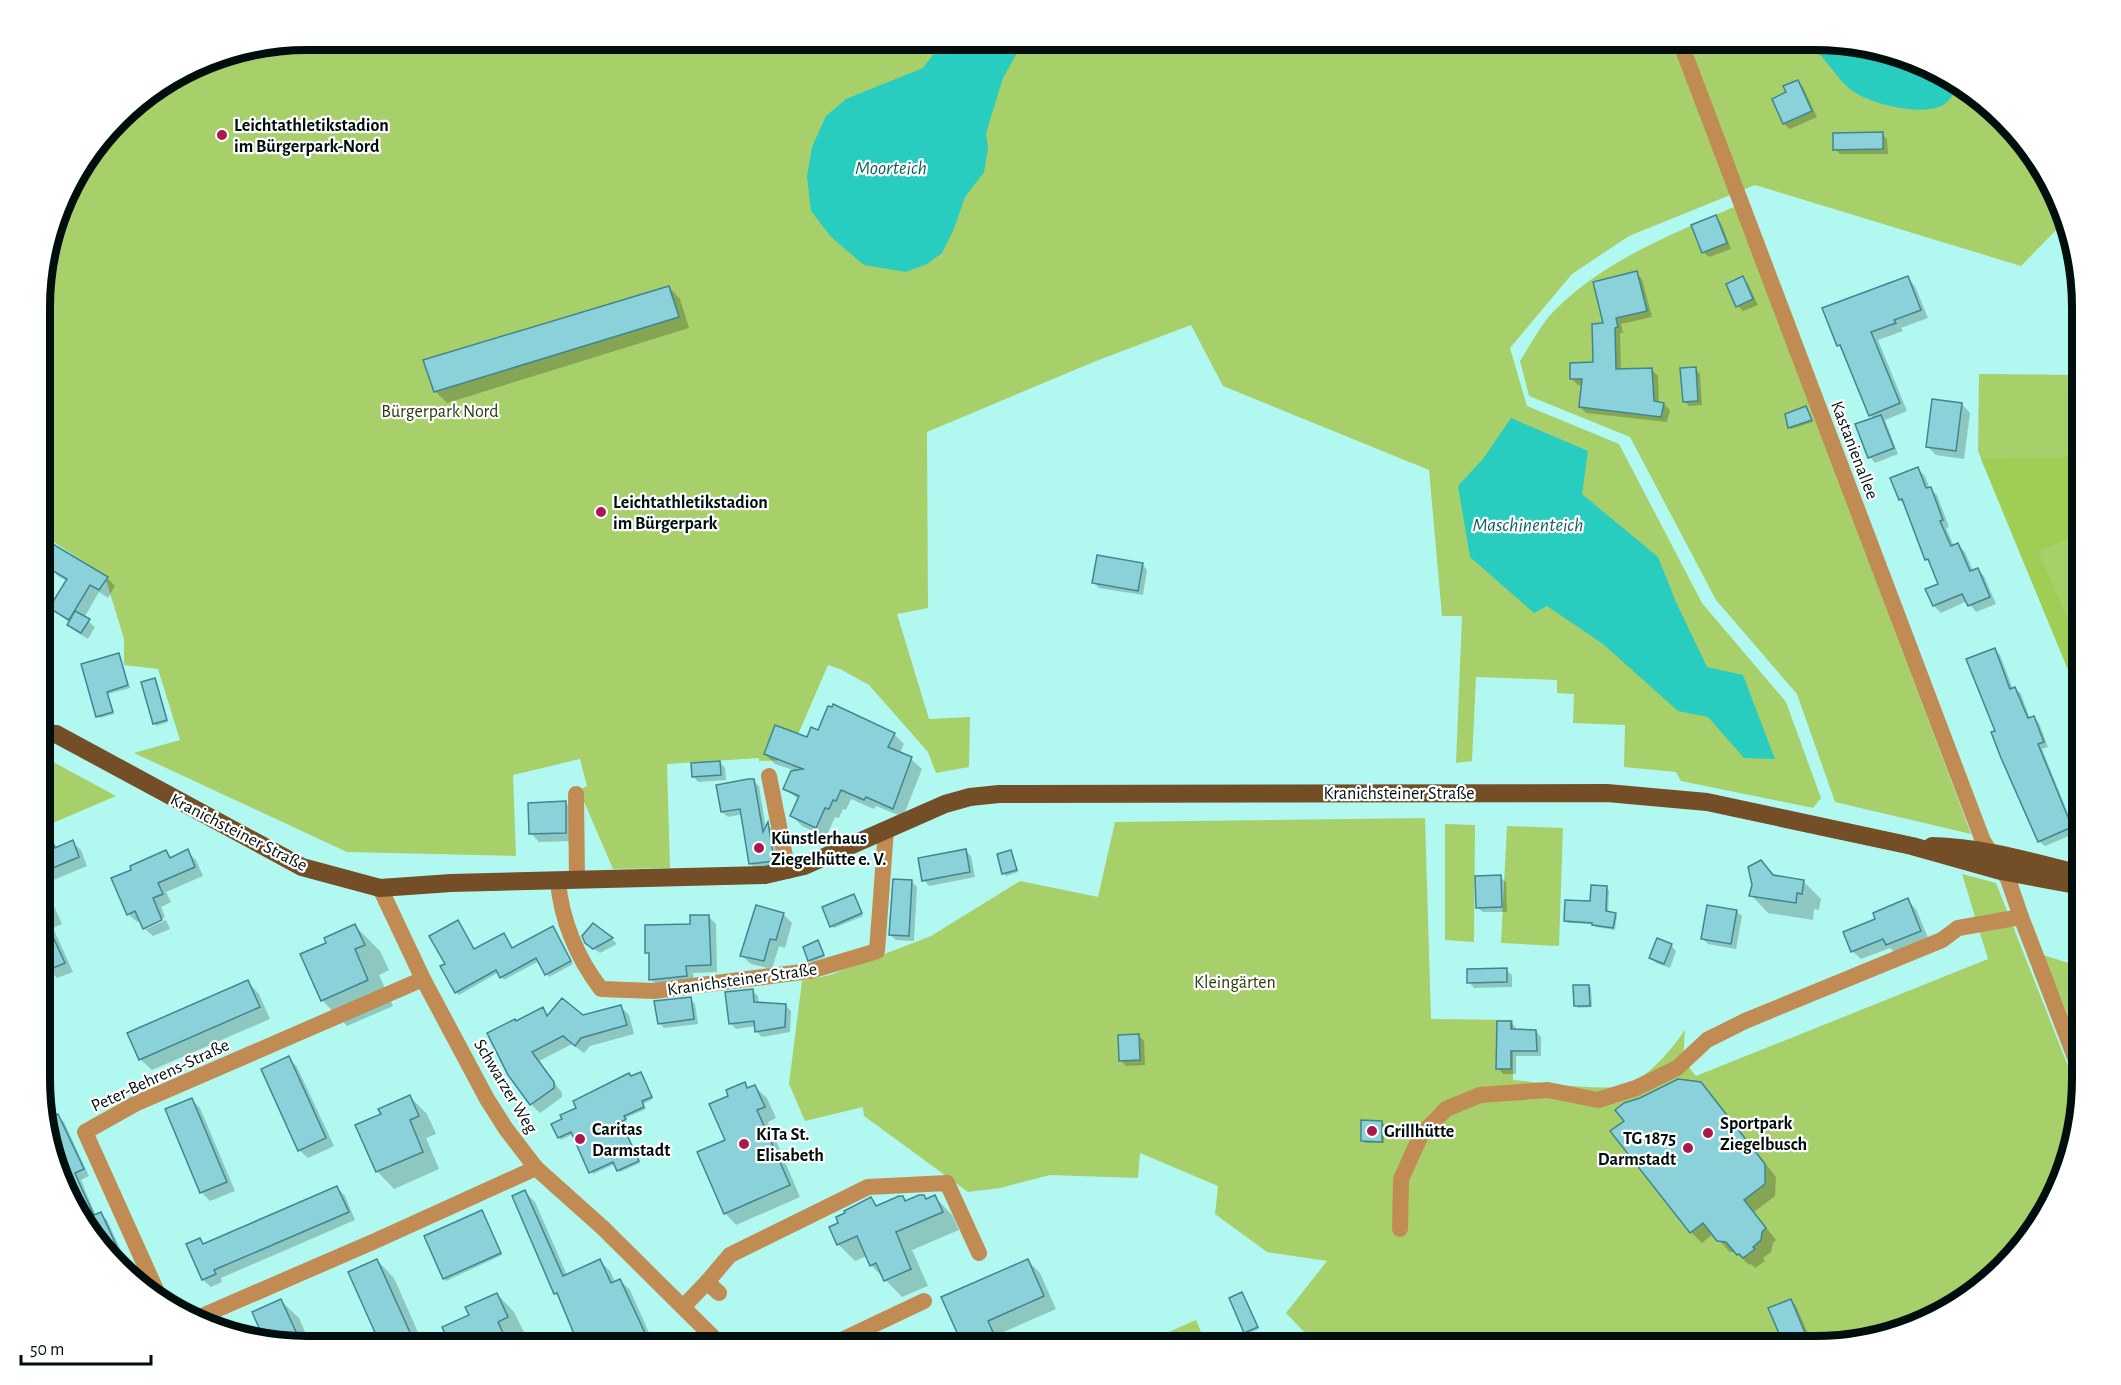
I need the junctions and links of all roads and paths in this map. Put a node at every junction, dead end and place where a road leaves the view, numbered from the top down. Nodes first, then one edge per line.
1 (1683, 50) edge
2 (50, 734) edge
3 (770, 776) dead end
4 (576, 794) dead end
5 (886, 830) junction
6 (1912, 846) junction
7 (1990, 852) junction
8 (788, 871) junction
9 (2001, 871) junction
10 (2072, 872) edge
11 (577, 880) junction
12 (558, 881) junction
13 (2072, 884) edge
14 (381, 888) junction
15 (2021, 917) junction
16 (423, 979) junction
17 (2072, 1049) edge
18 (536, 1168) junction
19 (1400, 1229) dead end
20 (979, 1253) dead end
21 (154, 1285) edge
22 (924, 1301) dead end
23 (683, 1307) junction
24 (205, 1315) edge
25 (712, 1336) edge
26 (850, 1336) edge

1 - 7 street, Kastanienallee
2 - 14 main road, Kranichsteiner Straße
3 - 8 street
4 - 11 street
5 - 6 main road, Kranichsteiner Straße
5 - 8 main road, Kranichsteiner Straße
5 - 12 street, Kranichsteiner Straße
6 - 7 main road, Kranichsteiner Straße
6 - 9 main road, Kranichsteiner Straße
7 - 9 street, Kastanienallee
7 - 10 main road, Kranichsteiner Straße
8 - 11 main road, Kranichsteiner Straße
9 - 13 main road, Kranichsteiner Straße
9 - 15 street, Kastanienallee
11 - 12 main road, Kranichsteiner Straße
12 - 14 main road, Kranichsteiner Straße
14 - 16 street, Schwarzer Weg
15 - 17 street, Kastanienallee
15 - 19 street
16 - 18 street, Schwarzer Weg
16 - 21 street, Peter-Behrens-Straße
18 - 23 street, Schwarzer Weg
18 - 24 street
20 - 23 street
22 - 26 street
23 - 25 street, Schwarzer Weg

